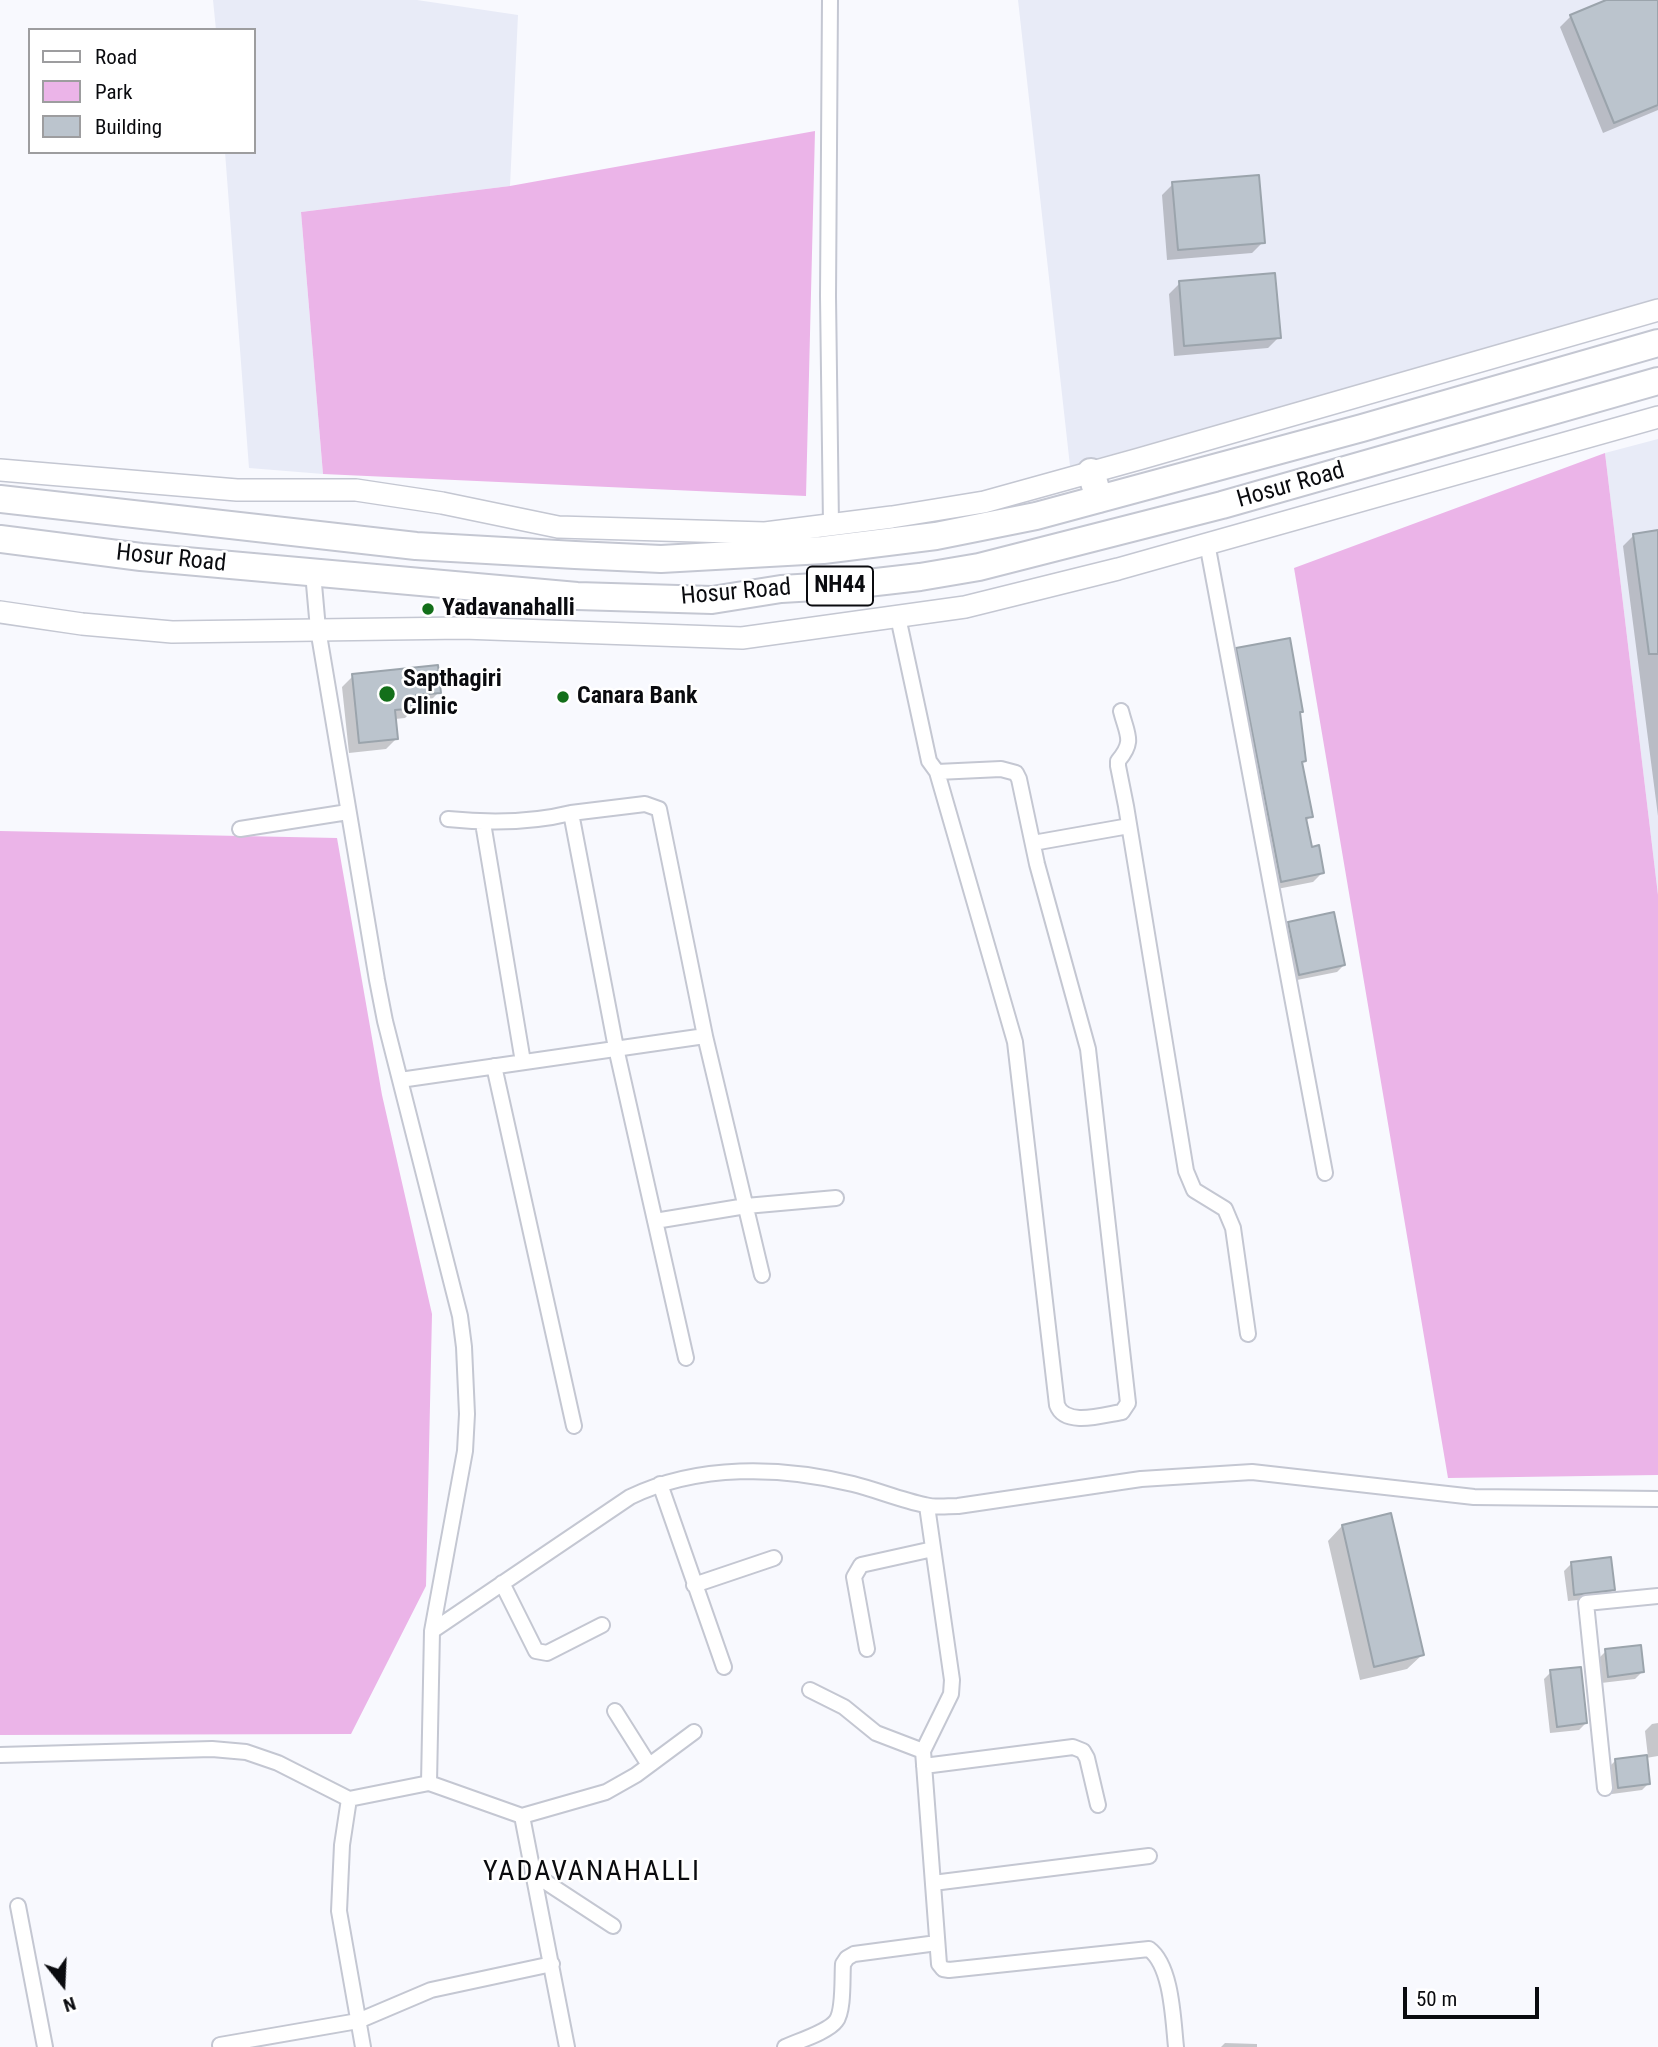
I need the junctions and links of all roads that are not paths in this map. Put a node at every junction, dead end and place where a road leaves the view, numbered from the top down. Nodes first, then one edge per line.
1 (830, 0) edge
2 (1658, 310) edge
3 (1658, 343) edge
4 (1658, 381) edge
5 (1658, 417) edge
6 (0, 470) edge
7 (1091, 472) junction
8 (0, 499) edge
9 (1099, 499) junction
10 (831, 525) junction
11 (0, 540) edge
12 (1207, 543) junction
13 (313, 573) junction
14 (0, 612) edge
15 (898, 617) junction
16 (318, 629) junction
17 (1121, 711) dead end
18 (937, 772) junction
19 (348, 812) junction
20 (571, 813) junction
21 (448, 819) dead end
22 (483, 823) junction
23 (1129, 826) junction
24 (240, 829) dead end
25 (1032, 843) junction
26 (705, 1036) junction
27 (616, 1048) junction
28 (523, 1062) junction
29 (494, 1066) junction
30 (400, 1080) junction
31 (1325, 1173) dead end
32 (836, 1198) dead end
33 (746, 1206) junction
34 (655, 1221) junction
35 (762, 1275) dead end
36 (1248, 1334) dead end
37 (686, 1358) dead end
38 (574, 1426) dead end
39 (660, 1484) junction
40 (1658, 1499) edge
41 (927, 1506) junction
42 (933, 1549) junction
43 (774, 1558) dead end
44 (502, 1583) junction
45 (694, 1585) junction
46 (1658, 1596) edge
47 (602, 1625) dead end
48 (432, 1631) junction
49 (867, 1648) dead end
50 (724, 1667) dead end
51 (810, 1690) dead end
52 (615, 1711) dead end
53 (694, 1732) dead end
54 (923, 1751) junction
55 (0, 1755) edge
56 (649, 1765) junction
57 (924, 1766) junction
58 (429, 1783) junction
59 (1605, 1788) dead end
60 (349, 1799) junction
61 (1098, 1805) dead end
62 (522, 1816) junction
63 (1149, 1856) dead end
64 (535, 1875) junction
65 (933, 1884) junction
66 (18, 1906) dead end
67 (613, 1926) dead end
68 (937, 1943) junction
69 (552, 1964) junction
70 (358, 2021) junction
71 (220, 2045) dead end
72 (45, 2047) edge
73 (363, 2047) edge
74 (567, 2047) edge
75 (785, 2047) edge
76 (1176, 2047) edge

1 - 10 street
2 - 7 street
3 - 9 highway, Hosur Road / NH44
4 - 13 highway, Hosur Road / NH44
5 - 12 street
6 - 10 street
7 - 9 highway
7 - 10 street
8 - 9 highway, Hosur Road / NH44
11 - 13 highway, Hosur Road / NH44
12 - 15 street
12 - 31 street
13 - 16 street
14 - 16 street
15 - 16 street
15 - 18 street
16 - 19 street
17 - 23 street
18 - 25 street
18 - 25 street
19 - 24 street
19 - 30 street
20 - 22 street
20 - 26 street
20 - 27 street
21 - 22 street
22 - 28 street
23 - 25 street
23 - 36 street
26 - 27 street
26 - 33 street
27 - 28 street
27 - 34 street
28 - 29 street
29 - 30 street
29 - 38 street
30 - 48 street
32 - 33 street
33 - 34 street
33 - 35 street
34 - 37 street
39 - 41 street
39 - 44 street
39 - 45 street
40 - 41 street
41 - 42 street
42 - 49 street
42 - 54 street
43 - 45 street
44 - 47 street
44 - 48 street
45 - 50 street
46 - 59 street
48 - 58 street
51 - 54 street
52 - 56 street
53 - 56 street
54 - 57 street
55 - 60 street
56 - 62 street
57 - 61 street
57 - 65 street
58 - 60 street
58 - 62 street
60 - 70 street
62 - 64 street
63 - 65 street
64 - 67 street
64 - 69 street
65 - 68 street
66 - 72 street
68 - 75 street
68 - 76 street
69 - 70 street
69 - 74 street
70 - 71 street
70 - 73 street

